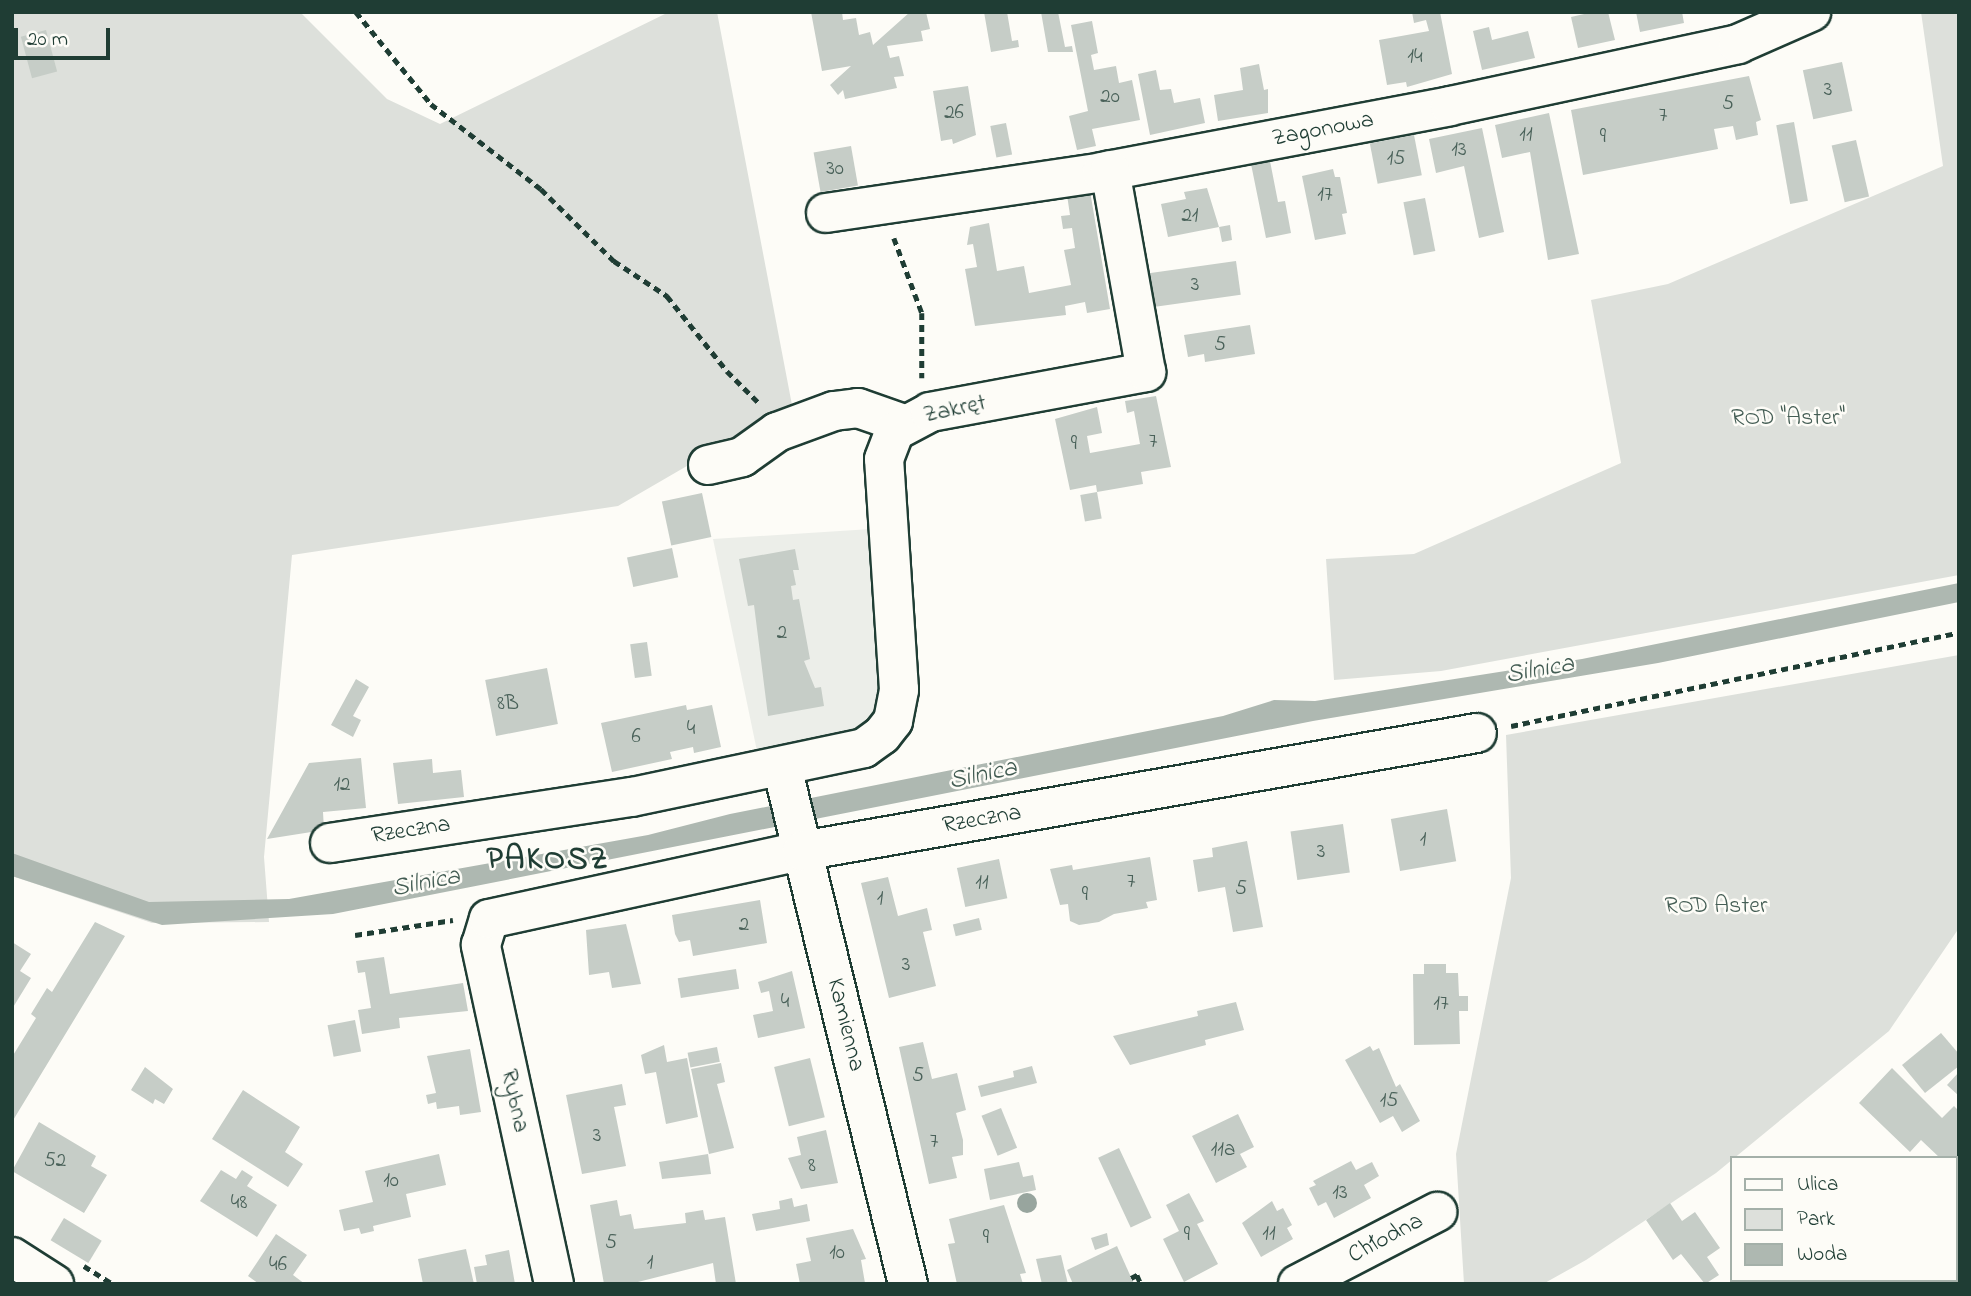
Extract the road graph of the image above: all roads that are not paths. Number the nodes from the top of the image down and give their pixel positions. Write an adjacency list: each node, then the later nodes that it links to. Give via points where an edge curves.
1 (1811, 12): 2 (street, Zagonowa, via 1764,36 1725,47 1450,106)
2 (1110, 170): 3 (street, Zagonowa); 4 (street, Zakręt, via 1146,372)
3 (826, 213)
4 (917, 418): 5 (street, via 858,408 777,432 742,457); 7 (street, Zakręt, via 888,441 884,459 898,706 888,729)
5 (708, 465)
6 (1477, 733): 10 (street, Rzeczna)
7 (864, 748): 8 (street, Rzeczna)
8 (785, 778): 9 (street, Rzeczna); 10 (street, Kamienna)
9 (330, 843)
10 (800, 843): 11 (street, Rzeczna); 16 (street, Kamienna)
11 (489, 919): 15 (street, Rybna, via 481,945)
12 (1437, 1212): 17 (street, Chłodna)
13 (12, 1257): 14 (street)
14 (54, 1284)
15 (554, 1284)
16 (908, 1284)
17 (1298, 1284)

